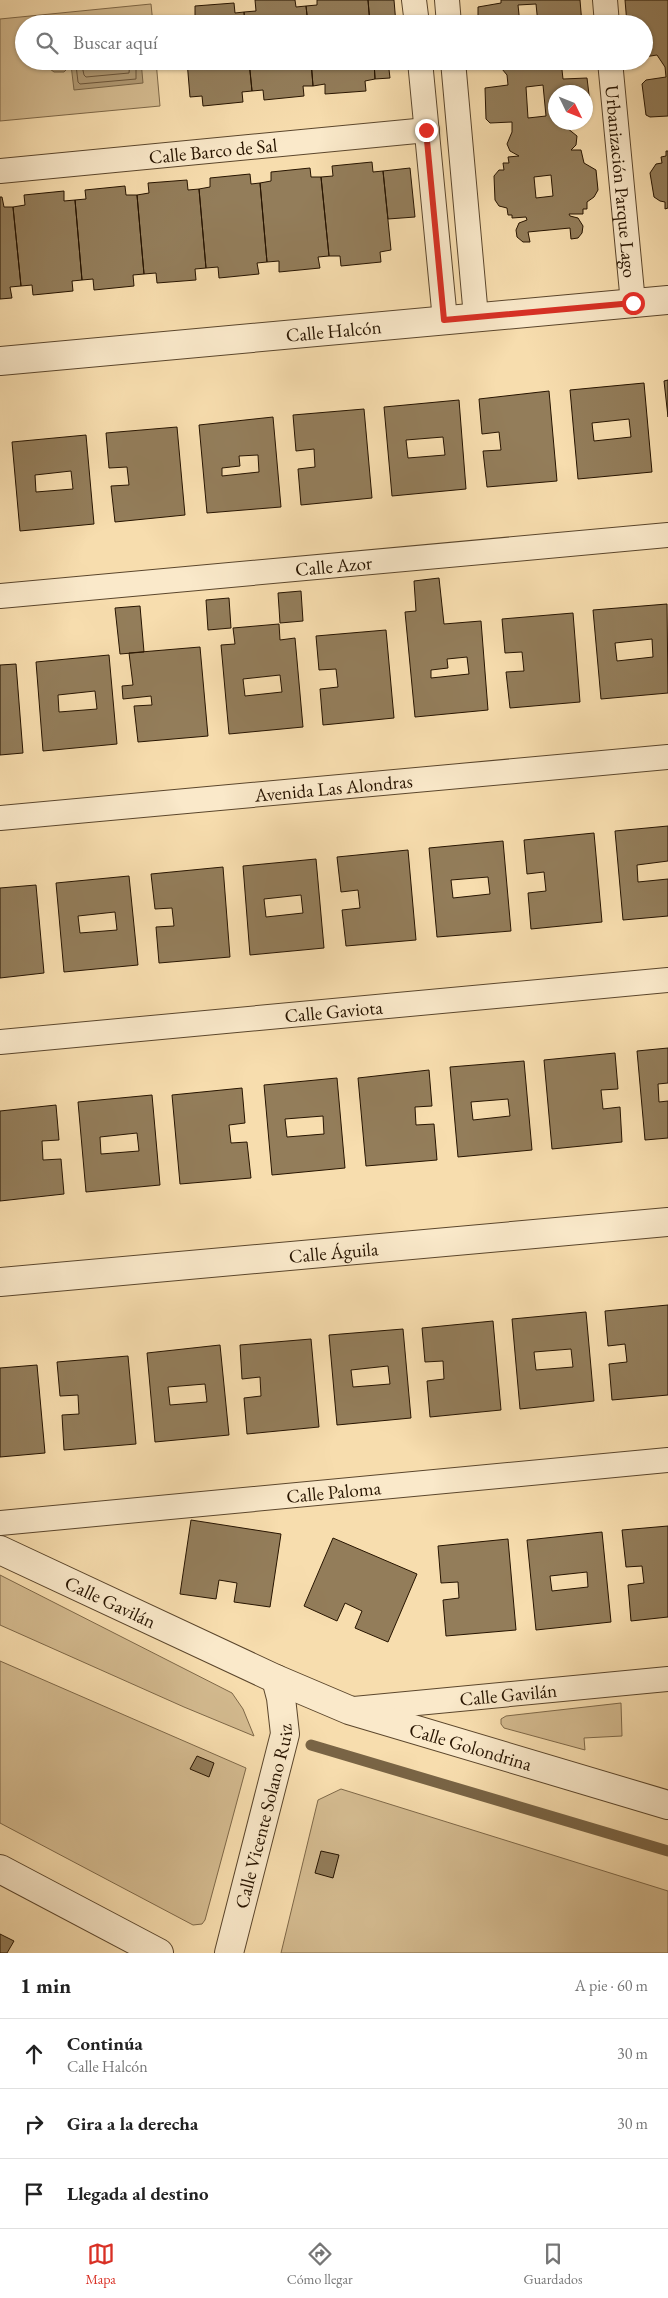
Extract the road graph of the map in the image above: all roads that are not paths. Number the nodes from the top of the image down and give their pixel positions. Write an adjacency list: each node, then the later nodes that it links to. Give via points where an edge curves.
1 (414, 0): 4 (lane)
2 (447, 0): 5 (lane)
3 (605, 0): 6 (lane)
4 (415, 15)
5 (448, 15)
6 (606, 15)
7 (421, 70): 10 (lane)
8 (454, 70): 14 (lane)
9 (611, 70): 13 (lane, Urbanización Parque Lago)
10 (426, 130): 11 (lane, Calle Barco de Sal); 15 (lane)
11 (0, 171)
12 (668, 300): 13 (street, Calle Halcón)
13 (633, 303): 14 (street, Calle Halcón)
14 (476, 318): 15 (street, Calle Halcón)
15 (444, 320): 16 (street, Calle Halcón)
16 (0, 361)
17 (668, 535): 18 (lane, Calle Azor)
18 (0, 596)
19 (668, 757): 20 (lane, Avenida Las Alondras)
20 (0, 818)
21 (668, 980): 22 (lane, Calle Gaviota)
22 (0, 1042)
23 (668, 1222): 24 (street, Calle Águila)
24 (0, 1282)
25 (668, 1460): 26 (lane, Calle Paloma)
26 (0, 1523)
27 (0, 1550): 28 (street, Calle Gavilán)
28 (276, 1679): 30 (street, Calle Golondrina); 34 (street, Calle Vicente Solano Ruiz, via 284,1715 283,1740)
29 (668, 1679): 30 (lane, Calle Gavilán)
30 (349, 1710): 31 (street, Calle Golondrina)
31 (668, 1805)
32 (0, 1869): 33 (street)
33 (159, 1953)
34 (228, 1953)

